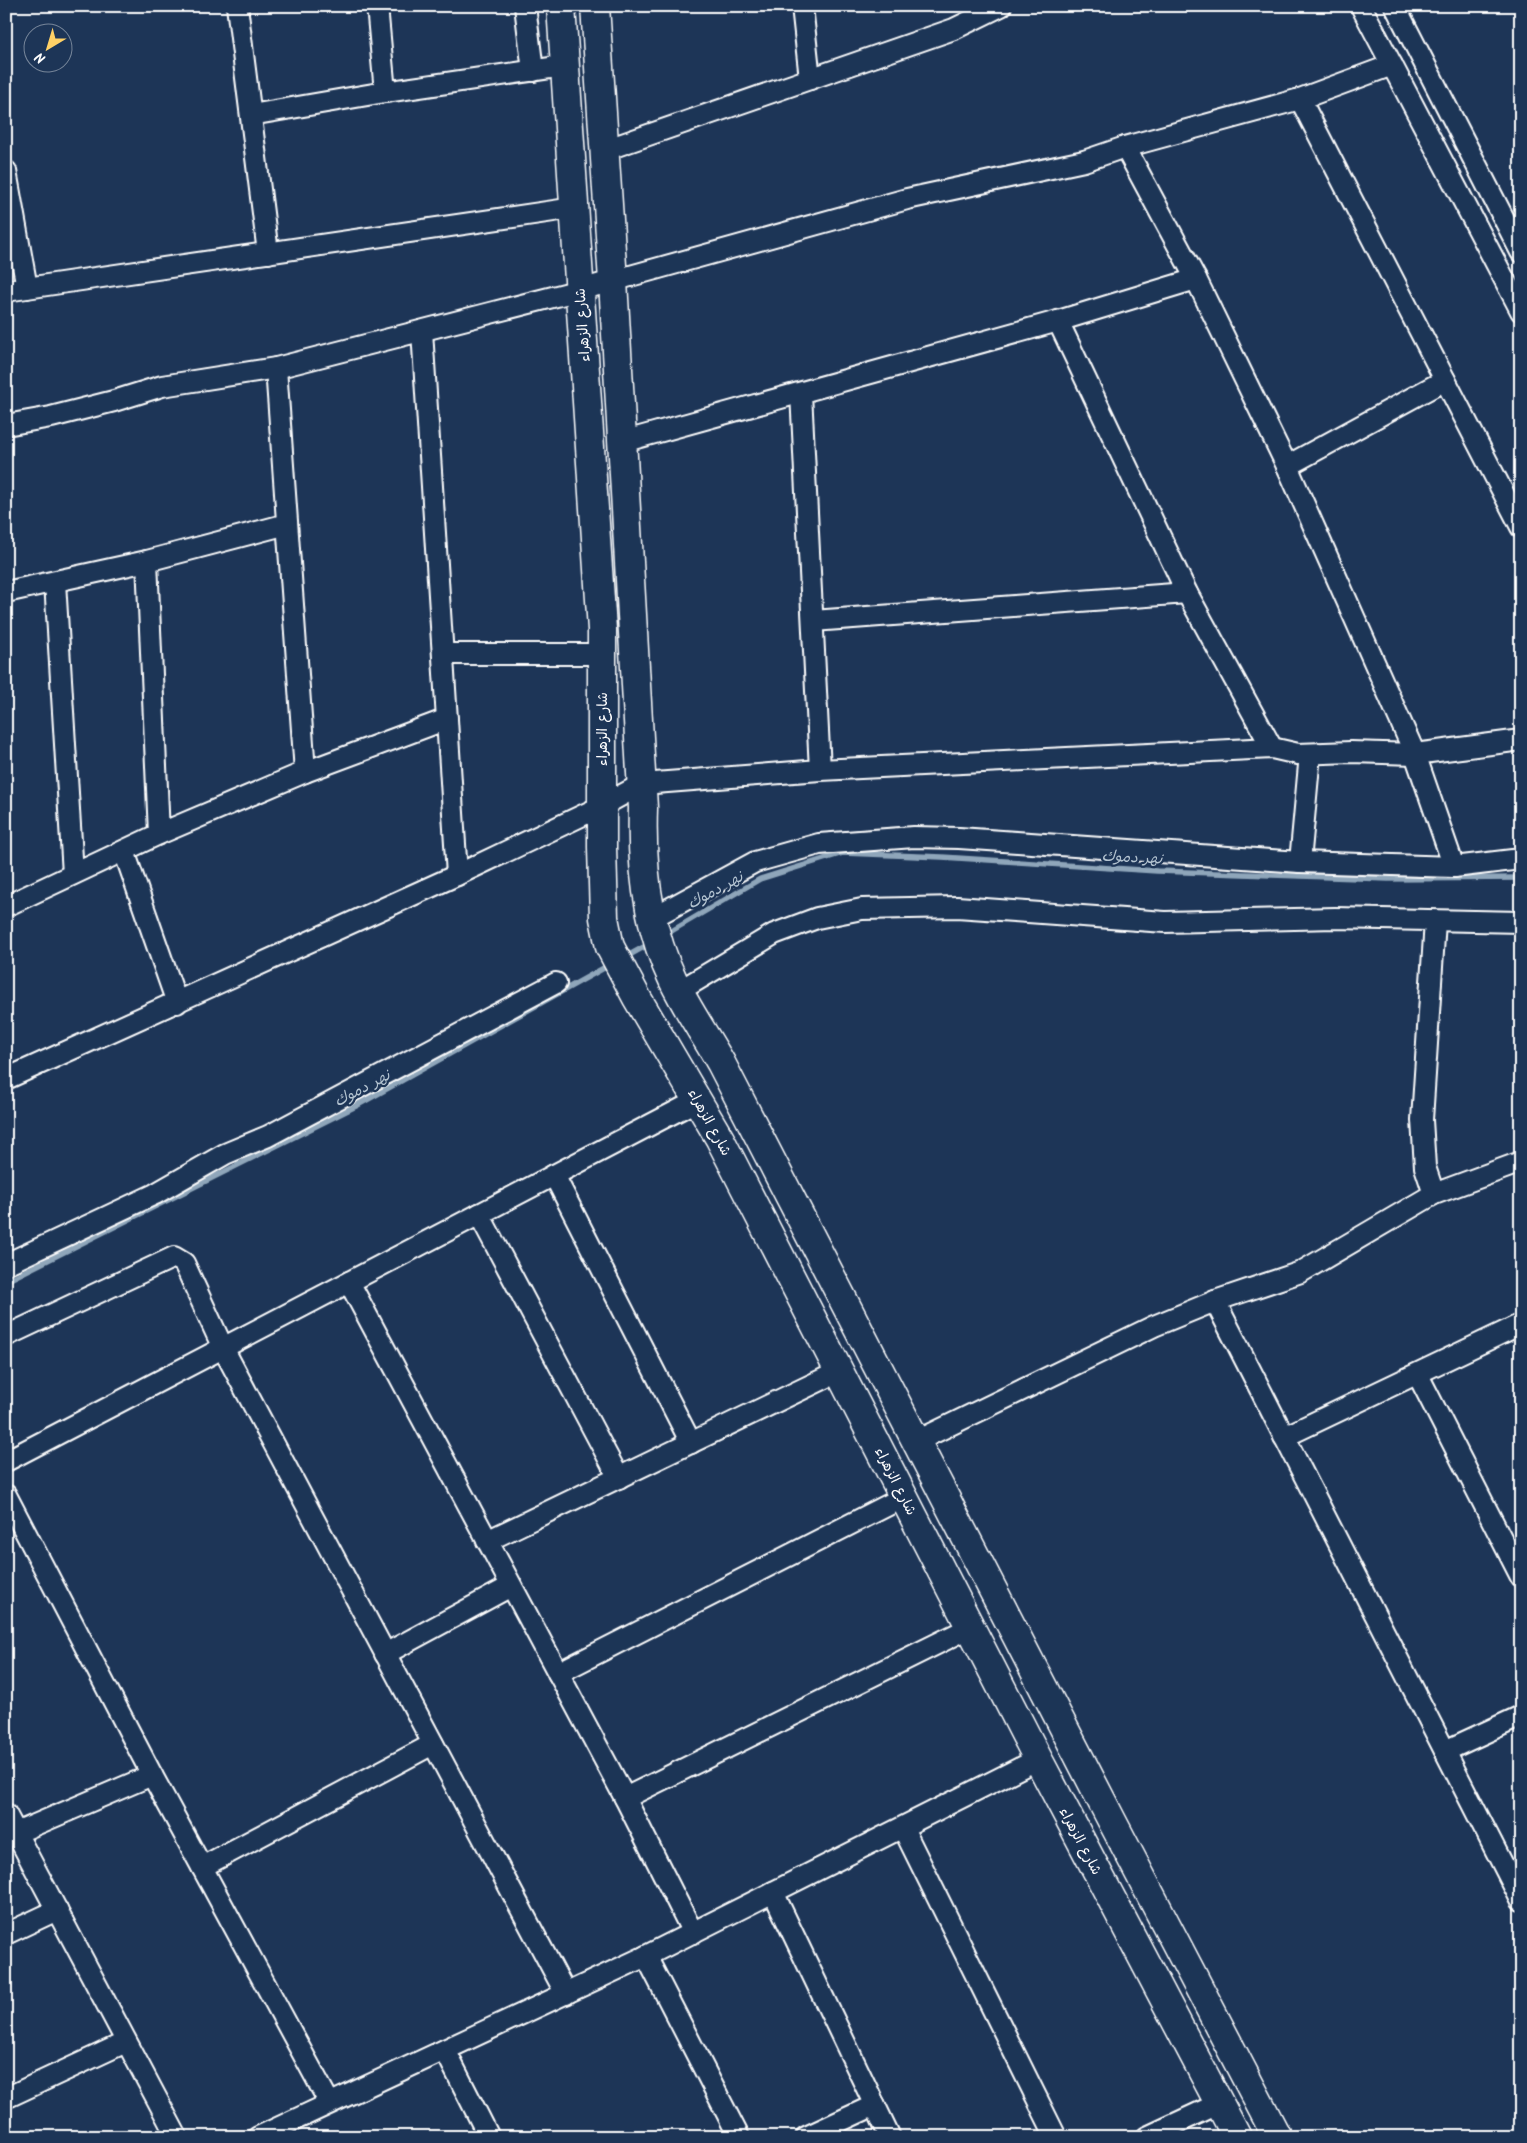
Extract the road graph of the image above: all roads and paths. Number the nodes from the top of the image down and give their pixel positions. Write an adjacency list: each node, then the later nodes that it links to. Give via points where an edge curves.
1 (237, 6): 16 (street)
2 (377, 6): 14 (street)
3 (525, 6): 12 (street)
4 (560, 6): 11 (main road, شارع الزهراء)
5 (595, 6): 18 (main road)
6 (802, 6): 13 (street)
7 (1361, 6): 10 (street)
8 (1395, 6): 21 (street)
9 (993, 8): 13 (street, via 954,29)
10 (1392, 64): 15 (street); 22 (street)
11 (564, 66): 12 (street); 20 (main road, شارع الزهراء)
12 (533, 70): 14 (street)
13 (810, 79): 18 (street)
14 (385, 92): 16 (street)
15 (1300, 99): 17 (street); 34 (street)
16 (251, 115): 24 (street)
17 (1125, 147): 25 (street); 26 (street, via 1084,161 907,199)
18 (605, 150): 26 (main road)
19 (6, 171): 27 (street)
20 (574, 208): 24 (street); 28 (main road, شارع الزهراء)
21 (1515, 227): 22 (street); 23 (street)
22 (1486, 242): 30 (street)
23 (1521, 252)
24 (268, 253): 27 (street)
25 (1196, 279): 31 (street); 38 (street)
26 (613, 281): 28 (street); 37 (main road)
27 (27, 288): 29 (street)
28 (580, 290): 32 (street); 47 (main road, شارع الزهراء)
29 (6, 291)
30 (1521, 311)
31 (1058, 320): 35 (street); 44 (street)
32 (422, 331): 33 (street); 46 (street)
33 (276, 368): 36 (street, via 162,386 51,417); 39 (street)
34 (1446, 380): 38 (street); 40 (street)
35 (801, 393): 37 (street); 45 (street)
36 (6, 425)
37 (622, 442): 55 (main road)
38 (1287, 466): 52 (street)
39 (286, 524): 41 (street); 54 (street)
40 (1521, 527)
41 (147, 561): 42 (street); 57 (street)
42 (55, 582): 43 (street); 62 (street)
43 (6, 592)
44 (1187, 593): 45 (street); 50 (street)
45 (813, 621): 53 (street)
46 (443, 654): 47 (street); 48 (street)
47 (602, 654): 56 (main road, شارع الزهراء)
48 (447, 719): 54 (street); 63 (street)
49 (1521, 740): 52 (street)
50 (1272, 748): 51 (street); 53 (street)
51 (1310, 754): 52 (street); 60 (street)
52 (1415, 754): 61 (street)
53 (820, 770): 55 (street)
54 (305, 772): 57 (street)
55 (642, 784): 56 (street); 67 (main road, via 644,875)
56 (602, 806): 63 (street); 72 (main road, شارع الزهراء, via 604,918 610,947)
57 (159, 834): 58 (street)
58 (124, 851): 62 (street); 70 (street)
59 (1521, 859): 61 (street)
60 (1300, 862): 61 (street); 67 (street, via 959,838 914,837 819,844 755,862)
61 (1454, 867)
62 (73, 874): 64 (street)
63 (457, 875): 70 (street)
64 (6, 906)
65 (1434, 921): 66 (street); 69 (street, via 1335,918 1166,922 957,907 862,909 817,918 774,934); 75 (street, via 1422,1120 1424,1167)
66 (1521, 922)
67 (653, 924): 69 (main road)
68 (556, 983): 77 (street, via 268,1136 225,1154 154,1194)
69 (676, 985): 86 (main road, via 721,1063)
70 (177, 1002): 71 (street)
71 (6, 1079)
72 (698, 1100): 74 (street); 83 (main road, شارع الزهراء)
73 (1521, 1162): 75 (street)
74 (554, 1175): 76 (street); 87 (street)
75 (1434, 1194): 79 (street, via 1301,1272)
76 (479, 1214): 78 (street); 89 (street)
77 (6, 1264)
78 (350, 1282): 82 (street); 92 (street)
79 (1215, 1301): 85 (street); 86 (street, via 1154,1326)
80 (1521, 1324): 84 (street)
81 (6, 1336): 82 (street, via 174,1256 184,1263)
82 (223, 1348): 88 (street); 97 (street)
83 (840, 1371): 87 (street); 91 (main road, شارع الزهراء)
84 (1418, 1375): 85 (street); 93 (street)
85 (1284, 1436): 104 (street)
86 (917, 1441): 96 (main road)
87 (691, 1443): 89 (street)
88 (6, 1461)
89 (619, 1478): 92 (street)
90 (6, 1495): 106 (street)
91 (904, 1497): 95 (main road, شارع الزهراء); 99 (street)
92 (487, 1542): 94 (street)
93 (1521, 1577)
94 (511, 1586): 97 (street); 99 (street)
95 (971, 1628): 98 (main road, شارع الزهراء); 107 (street)
96 (1025, 1652): 98 (main road, via 1011,1665); 100 (main road)
97 (385, 1654): 103 (street)
98 (993, 1671): 101 (main road, شارع الزهراء)
99 (558, 1673): 107 (street)
100 (1044, 1687): 101 (main road, via 1020,1691); 134 (main road)
101 (1008, 1702): 105 (main road, شارع الزهراء)
102 (1521, 1716): 104 (street)
103 (433, 1744): 111 (street); 118 (street)
104 (1445, 1751): 113 (street)
105 (1038, 1759): 109 (street); 123 (main road, شارع الزهراء)
106 (152, 1776): 110 (street); 111 (street)
107 (625, 1798): 115 (street)
108 (6, 1814): 110 (street)
109 (903, 1828): 112 (street); 131 (street)
110 (16, 1833): 114 (street)
111 (202, 1867): 122 (street)
112 (773, 1892): 115 (street); 124 (street)
113 (1521, 1900)
114 (57, 1910): 116 (street); 119 (street)
115 (693, 1932): 117 (street)
116 (6, 1934)
117 (646, 1956): 118 (street); 128 (street)
118 (566, 1994): 120 (street)
119 (126, 2042): 121 (street); 125 (street)
120 (445, 2050): 122 (street); 127 (street)
121 (6, 2098)
122 (329, 2102): 126 (street)
123 (1220, 2103): 132 (street); 133 (main road, شارع الزهراء)
124 (875, 2106): 129 (street); 130 (street)
125 (176, 2137)
126 (258, 2137)
127 (488, 2137)
128 (739, 2137)
129 (806, 2137)
130 (890, 2137)
131 (1056, 2137)
132 (1147, 2137)
133 (1237, 2137)
134 (1277, 2137)

